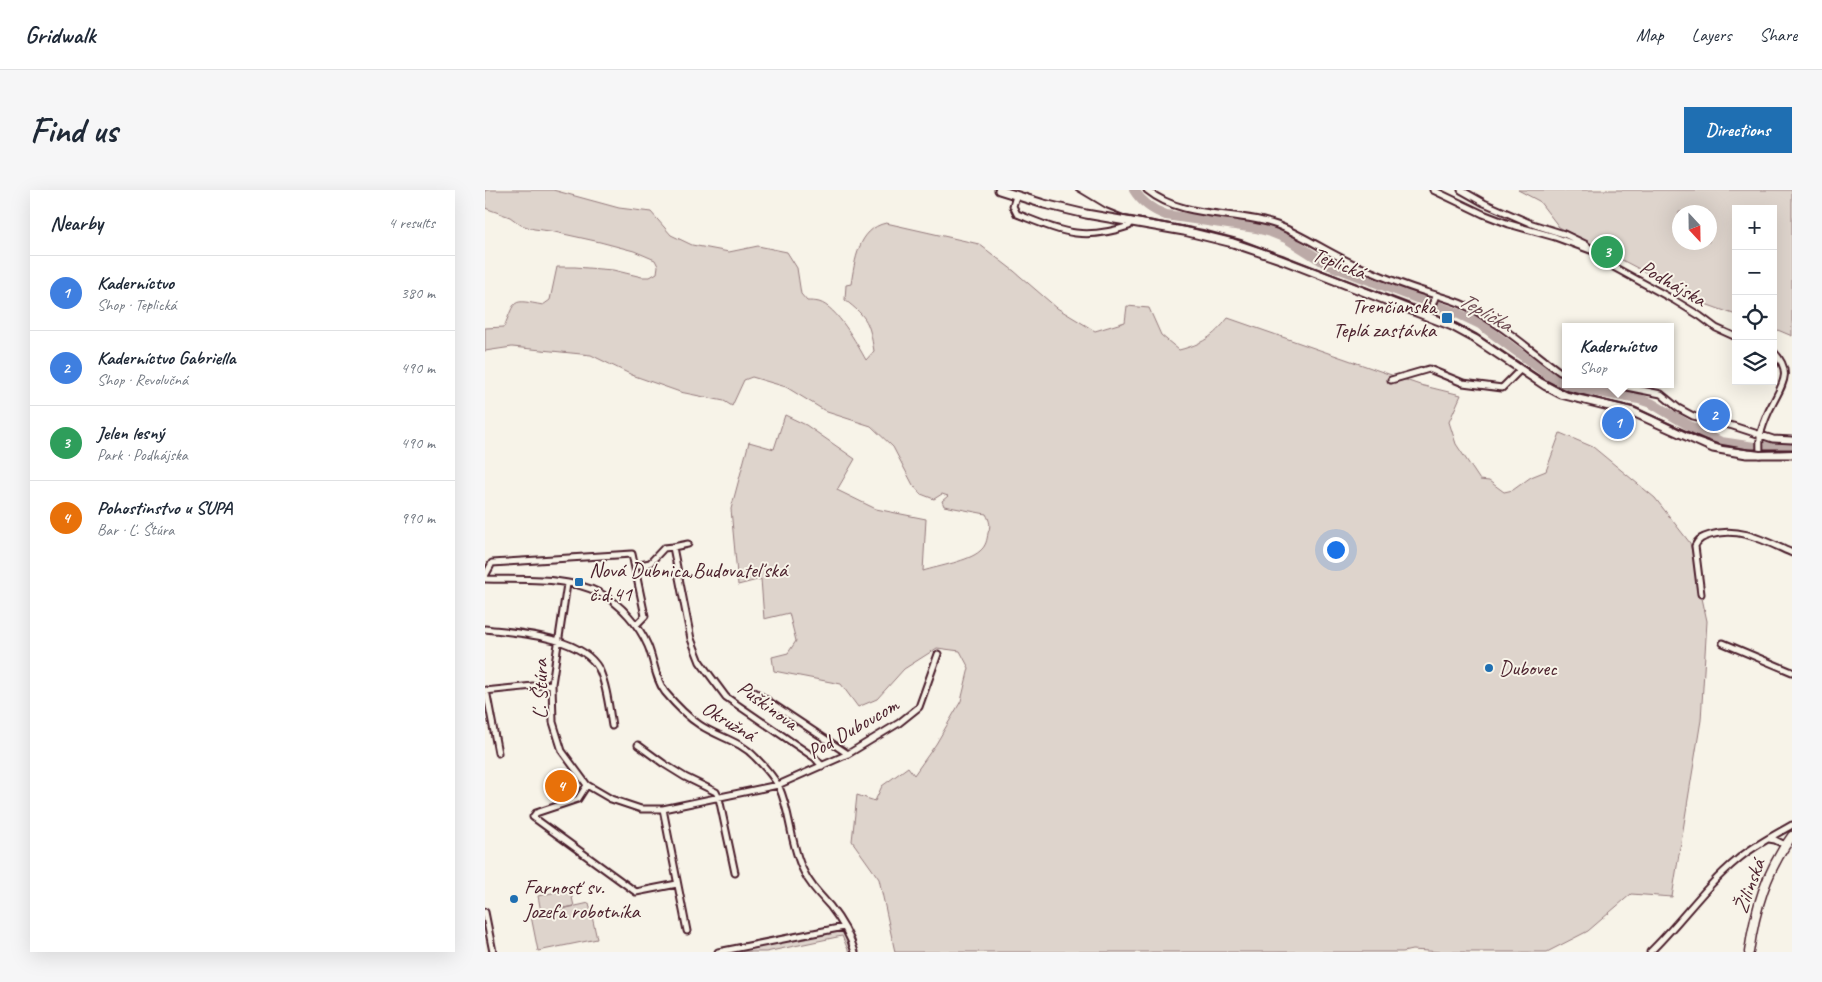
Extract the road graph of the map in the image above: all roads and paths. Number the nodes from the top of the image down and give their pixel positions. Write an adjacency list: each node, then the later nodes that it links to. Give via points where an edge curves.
1 (999, 190): 5 (main road, Teplická)
2 (1147, 190): 8 (street, via 1191,210 1275,225 1359,266)
3 (1433, 190): 7 (street, via 1509,224)
4 (1461, 190): 7 (street, Podhájska, via 1532,224 1564,234)
5 (1016, 196): 6 (main road, Teplická); 6 (street, via 1013,206 1017,214 1063,232 1097,235 1129,226)
6 (1131, 222): 9 (main road, Teplická, via 1233,243)
7 (1595, 252): 10 (street, Podhájska, via 1610,265)
8 (1435, 297): 9 (street); 13 (street, via 1454,301 1489,319)
9 (1429, 313): 12 (main road, Teplická)
10 (1732, 335)
11 (1777, 355): 16 (street, via 1786,376)
12 (1521, 369): 14 (street, via 1502,388 1463,383 1429,369); 18 (main road, Teplická, via 1566,396 1633,412 1713,448 1735,453)
13 (1562, 373)
14 (1391, 380)
15 (1632, 388): 16 (street, via 1661,394 1686,413)
16 (1760, 435): 17 (street); 18 (street)
17 (1792, 440)
18 (1760, 452): 19 (main road, Teplická)
19 (1792, 454)
20 (688, 544): 21 (street)
21 (673, 547): 23 (street, via 664,548 651,563); 40 (street, Puškinova, via 691,639 700,662 726,697)
22 (1792, 553): 26 (street, via 1750,535 1732,532 1704,537 1695,546)
23 (635, 566): 24 (street, Okružná, via 632,554 519,561 492,563); 27 (street, via 645,616)
24 (485, 577): 25 (street, Okružná)
25 (567, 584): 27 (street, Okružná, via 600,593); 29 (street, Ľ. Štúra)
26 (1701, 594)
27 (637, 625): 42 (street, Okružná, via 648,645 663,690 682,712 755,756)
28 (485, 629): 29 (street)
29 (557, 641): 33 (street, Ľ. Štúra); 36 (street, via 576,648 593,661 603,680)
30 (1723, 643): 32 (street)
31 (938, 654): 39 (street, Pod Dubovcom, via 919,707)
32 (1792, 672)
33 (552, 684): 34 (street); 41 (street, Ľ. Štúra, via 553,722 562,751)
34 (485, 690): 38 (street)
35 (753, 691): 39 (street)
36 (612, 726)
37 (638, 745): 43 (street, via 678,773 716,792)
38 (498, 753)
39 (848, 754): 40 (street, Pod Dubovcom)
40 (822, 766): 42 (street, Pod Dubovcom)
41 (587, 785): 44 (street, Ľ. Štúra, via 626,805); 50 (street, via 578,799 533,817 636,892)
42 (778, 785): 43 (street, Ľ. Štúra); 52 (street, Okružná, via 803,871)
43 (719, 798): 44 (street, Ľ. Štúra); 49 (street)
44 (663, 809): 50 (street)
45 (1792, 825): 47 (street)
46 (1792, 836): 48 (main road, Žilinská)
47 (1769, 839): 48 (street); 57 (street, via 1749,850 1723,872)
48 (1785, 845): 58 (main road, Žilinská, via 1764,886)
49 (735, 873)
50 (677, 884): 53 (street)
51 (485, 912): 54 (street)
52 (844, 927): 55 (street); 56 (street, Okružná)
53 (687, 931)
54 (493, 952)
55 (718, 952)
56 (855, 952)
57 (1650, 952)
58 (1749, 952)

